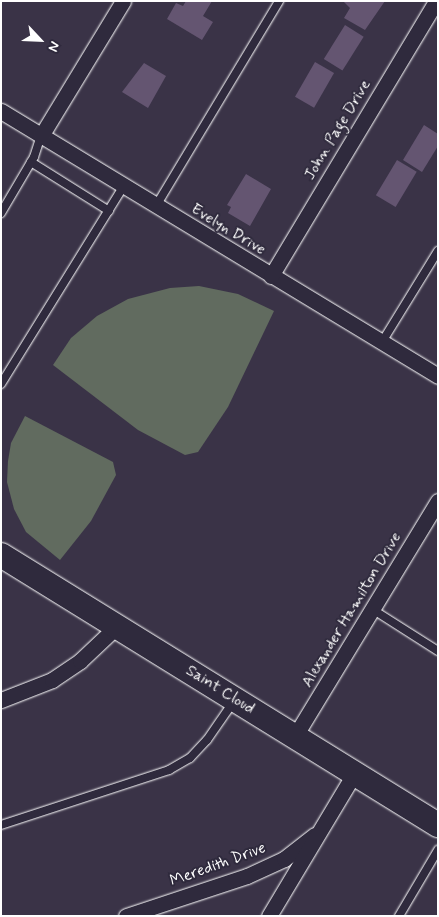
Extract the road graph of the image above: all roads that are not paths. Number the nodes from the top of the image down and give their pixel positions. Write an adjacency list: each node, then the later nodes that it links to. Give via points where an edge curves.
1 (123, 1): 5 (street)
2 (279, 1): 8 (lane)
3 (436, 1): 12 (street, John Page Drive)
4 (1, 111): 5 (street, Evelyn Drive)
5 (42, 136): 6 (lane); 7 (street, Evelyn Drive)
6 (31, 162): 9 (lane); 10 (lane)
7 (124, 186): 8 (street, Evelyn Drive); 9 (lane)
8 (156, 206): 12 (street, Evelyn Drive)
9 (108, 211): 15 (lane)
10 (1, 213)
11 (438, 251): 13 (lane)
12 (271, 276): 13 (street, Evelyn Drive)
13 (382, 342): 14 (street, Evelyn Drive)
14 (438, 376)
15 (1, 384)
16 (438, 501): 18 (street, Alexander Hamilton Drive)
17 (10, 563): 19 (main road, Saint Cloud)
18 (372, 609): 20 (lane); 23 (street, Alexander Hamilton Drive)
19 (117, 626): 21 (main road, Saint Cloud); 22 (street, via 86,656 52,680)
20 (438, 651)
21 (235, 699): 23 (main road, Saint Cloud); 26 (lane, via 207,740 190,758 169,770)
22 (1, 700)
23 (295, 736): 24 (main road, Saint Cloud)
24 (354, 774): 25 (main road, Saint Cloud); 27 (street)
25 (438, 824)
26 (1, 825)
27 (315, 835): 29 (street, Meredith Drive, via 284,859 247,876); 30 (street)
28 (438, 850): 31 (lane)
29 (126, 916)
30 (269, 916)
31 (399, 916)

